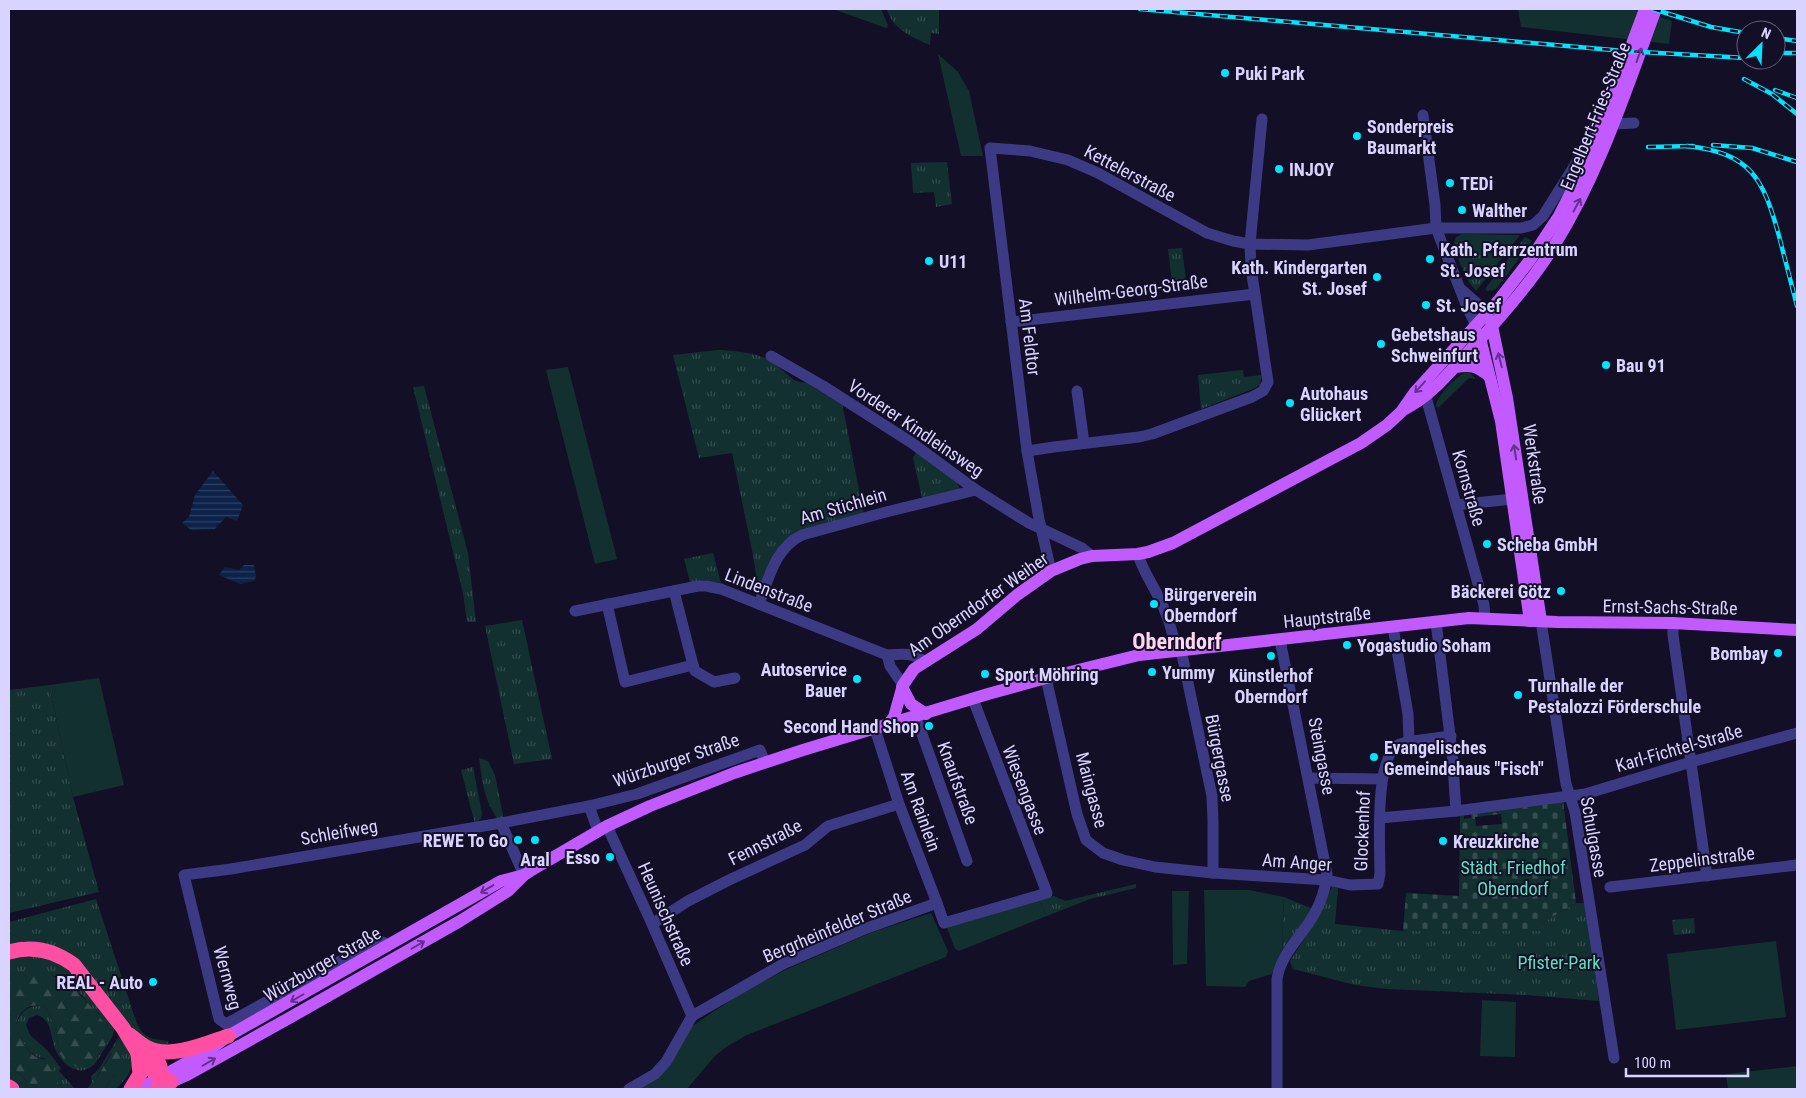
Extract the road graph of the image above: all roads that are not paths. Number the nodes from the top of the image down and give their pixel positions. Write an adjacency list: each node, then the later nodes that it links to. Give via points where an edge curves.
1 (1645, 9): 9 (main road, Engelbert-Fries-Straße, via 1591,153)
2 (1656, 9): 9 (main road, Engelbert-Fries-Straße, one-way to 2, via 1579,202 1600,158)
3 (1423, 115): 7 (street, via 1436,205)
4 (1262, 119): 8 (street)
5 (1634, 123): 7 (street, Kettelerstraße, via 1597,121 1557,197 1533,225 1522,228)
6 (990, 148): 8 (street, Kettelerstraße, via 1048,154 1074,162 1207,233); 13 (street, Am Feldtor)
7 (1436, 228): 8 (street, Kettelerstraße, via 1308,245); 10 (street)
8 (1250, 244): 11 (street)
9 (1548, 245): 12 (main road, Engelbert-Fries-Straße); 15 (main road, Engelbert-Fries-Straße, via 1524,289)
10 (1462, 290): 12 (street); 14 (street)
11 (1255, 294): 13 (street, Wilhelm-Georg-Straße); 23 (street, via 1268,382 1263,391 1139,438)
12 (1488, 313): 14 (main road, Engelbert-Fries-Straße); 15 (main road, Werkstraße)
13 (1011, 322): 24 (street, Am Feldtor)
14 (1476, 325): 16 (main road, Werkstraße); 22 (main road, Engelbert-Fries-Straße, one-way to 22)
15 (1494, 326): 16 (main road, Engelbert-Fries-Straße); 37 (main road, Werkstraße, one-way to 15, via 1510,413)
16 (1480, 340): 18 (main road, Engelbert-Fries-Straße); 19 (main road, Werkstraße)
17 (771, 356): 25 (street, Vorderer Kindleinsweg, via 912,443)
18 (1454, 367): 19 (main road, via 1474,366); 21 (main road, Engelbert-Fries-Straße)
19 (1489, 376): 26 (main road, Werkstraße, via 1501,421)
20 (1077, 392): 23 (street)
21 (1426, 397): 22 (main road, Engelbert-Fries-Straße); 27 (street, Kornstraße)
22 (1401, 412): 29 (main road, Engelbert-Fries-Straße, via 1360,443 1173,543)
23 (1084, 444): 24 (street)
24 (1027, 452): 28 (street, Am Feldtor)
25 (976, 490): 28 (street, Vorderer Kindleinsweg); 34 (street, Am Stichlein, via 877,514 792,540 781,552)
26 (1513, 499): 27 (street); 37 (main road, Werkstraße)
27 (1456, 505): 36 (street, Kornstraße)
28 (1041, 529): 30 (street); 31 (street, Am Feldtor)
29 (1138, 554): 30 (main road); 43 (street, via 1167,617)
30 (1092, 556): 31 (main road, Am Oberndorfer Weiher)
31 (1051, 572): 45 (main road, Am Oberndorfer Weiher, via 1017,595 977,629)
32 (674, 591): 33 (street, Lindenstraße); 34 (street, Lindenstraße, via 706,586); 46 (street)
33 (608, 604): 35 (street, Lindenstraße); 46 (street, via 625,682)
34 (759, 604): 44 (street, Lindenstraße)
35 (575, 611)
36 (1485, 618): 37 (main road, Hauptstraße); 38 (main road, Hauptstraße)
37 (1535, 621): 39 (main road, Ernst-Sachs-Straße); 60 (street, Schulgasse)
38 (1436, 622): 40 (main road, Hauptstraße); 55 (street)
39 (1673, 623): 41 (main road, Ernst-Sachs-Straße); 57 (street)
40 (1393, 627): 42 (main road, Hauptstraße); 54 (street, via 1408,714)
41 (1797, 630)
42 (1280, 640): 43 (main road, Hauptstraße); 58 (street, Steingasse)
43 (1178, 650): 48 (main road, Hauptstraße, via 1120,659); 69 (street, Bürgergasse, via 1212,796)
44 (887, 654): 45 (street, Lindenstraße, via 904,653); 49 (street, via 890,666)
45 (924, 662): 49 (main road, Am Oberndorfer Weiher, via 910,674)
46 (693, 665): 47 (street, via 695,671 714,682)
47 (735, 678)
48 (1046, 678): 50 (main road, Hauptstraße); 69 (street, Maingasse, via 1077,814 1086,840 1103,853 1123,860)
49 (903, 686): 51 (main road, via 911,704); 52 (main road, Am Oberndorfer Weiher, via 894,717)
50 (973, 699): 51 (main road, Hauptstraße); 76 (street, Wiesengasse)
51 (921, 715): 52 (main road, Hauptstraße); 67 (street, Knaufstraße)
52 (881, 727): 56 (main road, Würzburger Straße); 61 (street, Am Rainlein)
53 (1797, 733): 57 (street, Karl-Fichtel-Straße)
54 (1409, 742): 55 (street); 59 (street, Glockenhof, via 1398,744 1392,751)
55 (1452, 743): 63 (street)
56 (766, 762): 62 (street, Würzburger Straße, via 760,750 637,794); 66 (main road, Würzburger Straße, via 697,787)
57 (1691, 762): 60 (street, Karl-Fichtel-Straße); 72 (street)
58 (1309, 778): 59 (street, Glockenhof); 73 (street, Steingasse)
59 (1382, 779): 64 (street, Glockenhof)
60 (1570, 797): 63 (street, Karl-Fichtel-Straße); 85 (street, Schulgasse)
61 (899, 804): 77 (street, Am Rainlein); 78 (street, Fennstraße, via 828,826 804,845 688,901)
62 (589, 806): 65 (street, Schleifweg); 66 (street)
63 (1456, 811): 64 (street, Karl-Fichtel-Straße)
64 (1380, 818): 74 (street, Glockenhof)
65 (501, 823): 70 (street, Schleifweg); 71 (street)
66 (603, 829): 71 (main road, Würzburger Straße); 78 (street, Heunischstraße)
67 (967, 861)
68 (1797, 865): 72 (street, Zeppelinstraße)
69 (1213, 874): 73 (street, Am Anger)
70 (184, 875): 79 (street, Wernweg, via 219,1019 226,1024 373,942 383,942)
71 (524, 875): 79 (main road, Würzburger Straße, one-way to 79, via 501,881); 81 (main road, Würzburger Straße, one-way to 71, via 508,891)
72 (1706, 876): 75 (street, Zeppelinstraße)
73 (1327, 880): 74 (street, Am Anger, via 1350,885); 90 (street, via 1318,909 1279,968)
74 (1378, 884)
75 (1610, 888)
76 (1047, 893): 77 (street, Bergrheinfelder Straße, via 944,924)
77 (936, 903): 82 (street, Bergrheinfelder Straße, via 783,964)
78 (652, 924): 82 (street, Heunischstraße)
79 (387, 947): 81 (main road); 83 (main road, Würzburger Straße, one-way to 83)
80 (9, 952): 84 (highway, via 42,950 65,958 83,974)
81 (394, 959): 86 (main road, Würzburger Straße, one-way to 81, via 246,1042)
82 (692, 1016): 89 (street, via 666,1062 655,1074)
83 (228, 1036): 84 (highway, via 176,1051); 86 (main road, Würzburger Straße)
84 (142, 1051): 86 (highway, via 160,1063); 87 (highway, via 140,1074)
85 (1614, 1058)
86 (161, 1084): 88 (main road, Würzburger Straße)
87 (131, 1089)
88 (139, 1089)
89 (629, 1089)
90 (1277, 1089)

